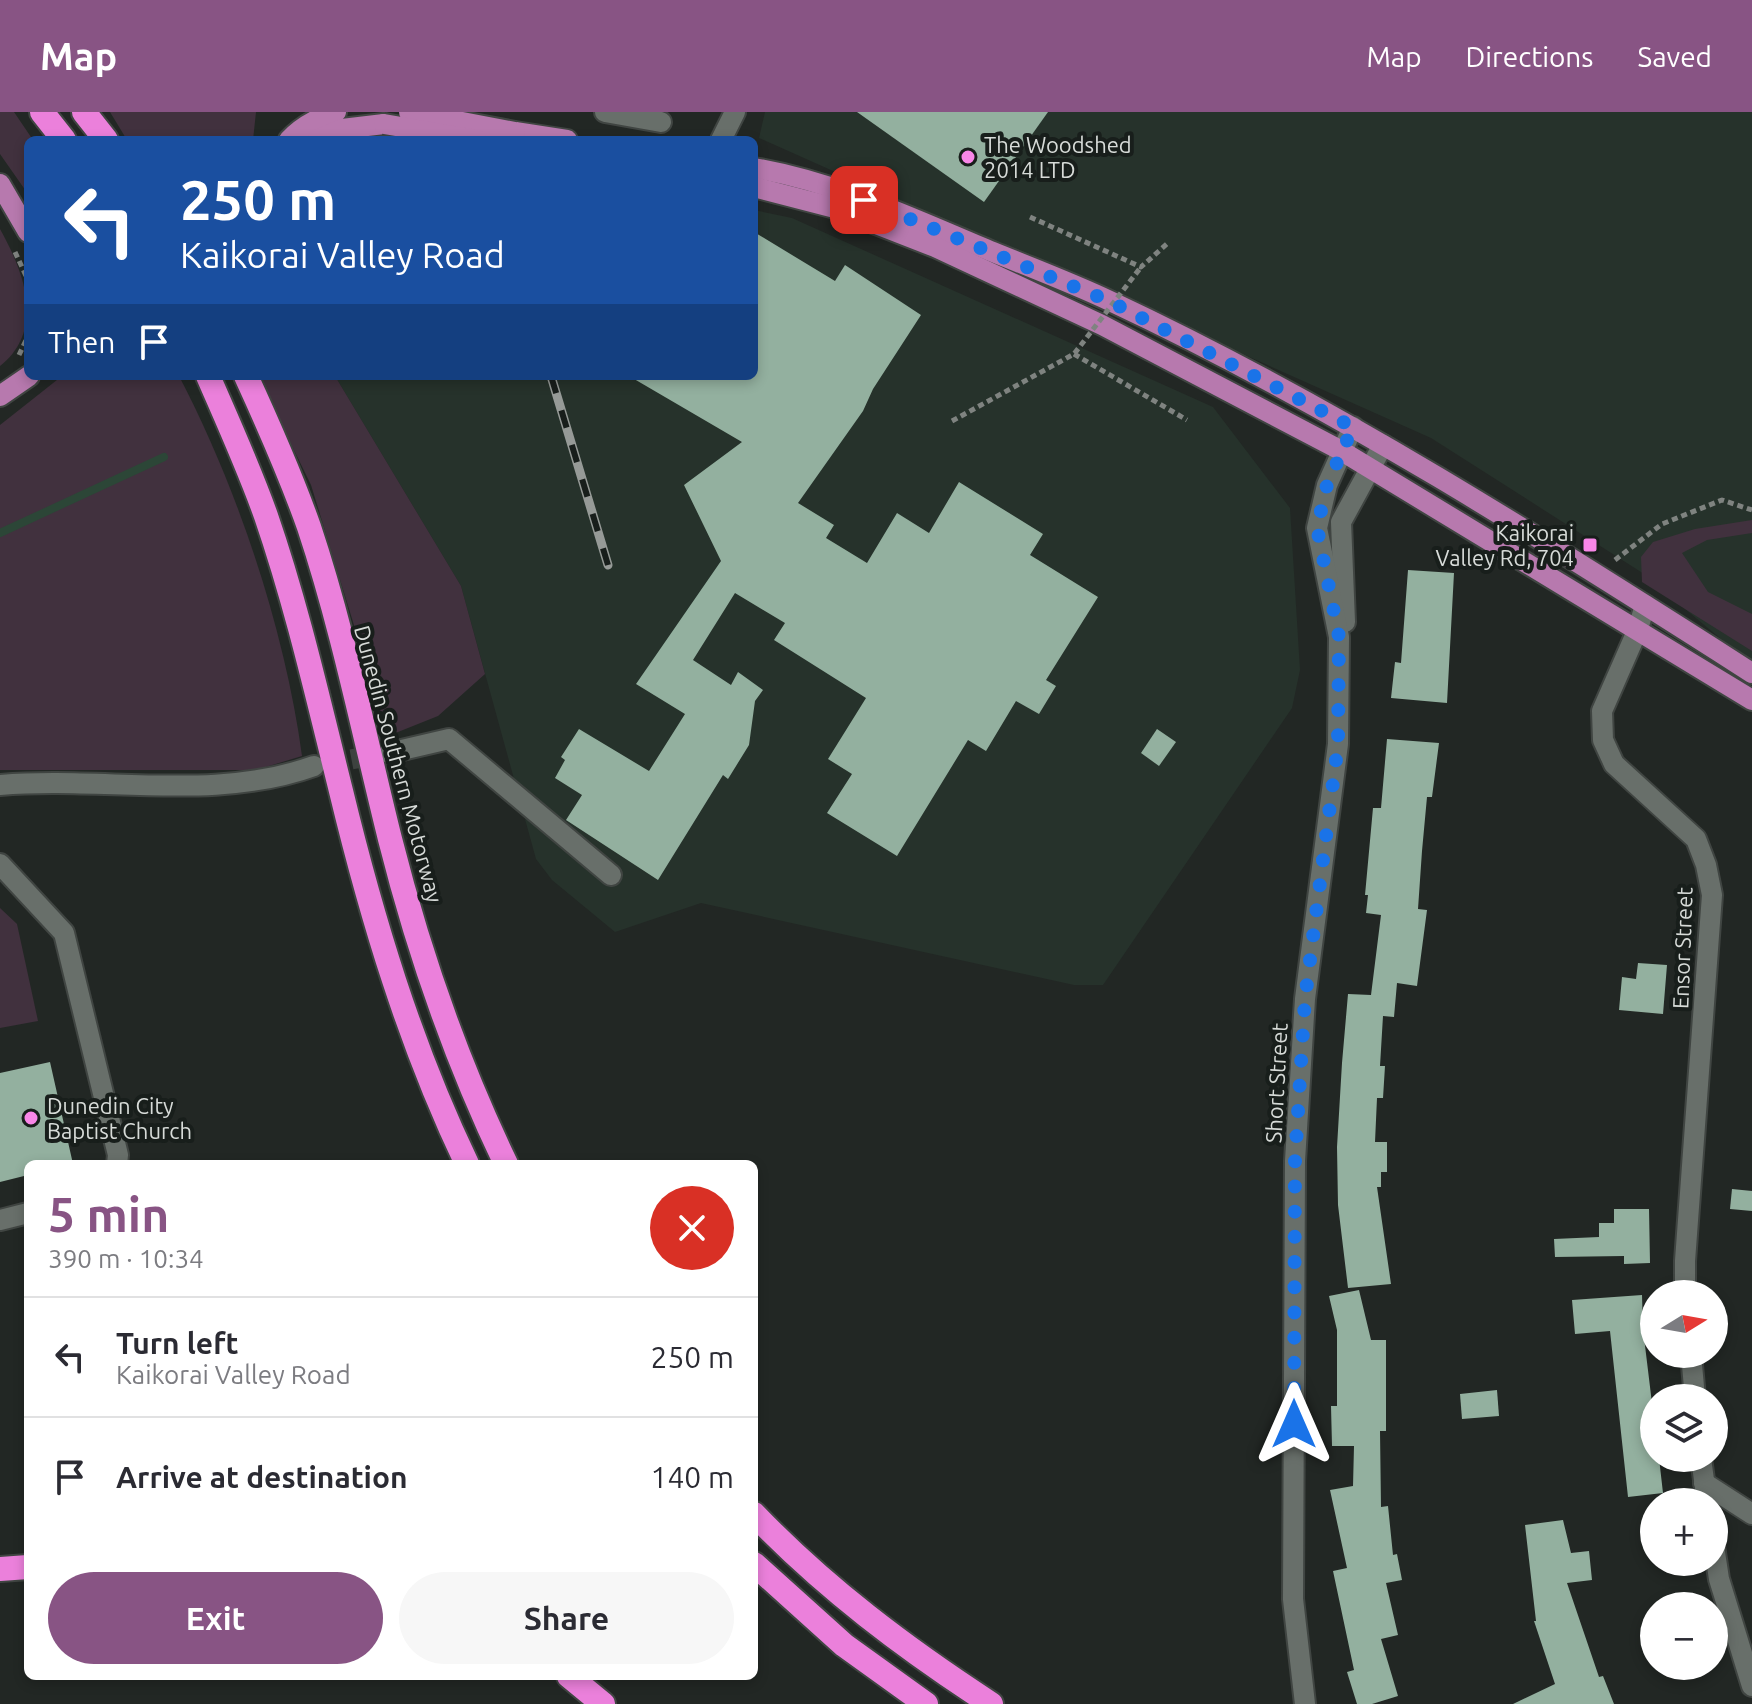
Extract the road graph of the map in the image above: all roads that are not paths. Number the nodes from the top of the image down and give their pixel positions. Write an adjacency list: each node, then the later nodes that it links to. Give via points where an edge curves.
1 (42, 112): 9 (highway)
2 (84, 112): 10 (highway)
3 (336, 112): 8 (main road)
4 (409, 112): 12 (main road, bridge)
5 (605, 112): 7 (street)
6 (735, 112): 13 (street)
7 (662, 125)
8 (301, 132): 11 (main road, bridge, via 384,124)
9 (61, 136)
10 (103, 136)
11 (454, 136)
12 (541, 136)
13 (723, 136)
14 (758, 169): 22 (main road, via 789,174 889,209 1109,301)
15 (0, 184): 17 (main road)
16 (758, 188): 24 (main road, via 835,208 935,247 1102,325)
17 (24, 225)
18 (24, 379): 21 (main road)
19 (210, 380): 37 (highway, via 285,577 396,992)
20 (248, 380): 38 (highway, Dunedin Southern Motorway, via 309,528 428,970)
21 (0, 396)
22 (1353, 427): 23 (main road); 24 (street, Short Street)
23 (1383, 445): 25 (street); 26 (main road)
24 (1340, 450): 25 (main road); 28 (street, Short Street, via 1317,528)
25 (1370, 468): 27 (main road); 28 (street, via 1341,522 1347,618)
26 (1645, 605): 27 (street, Ensor Street); 29 (main road)
27 (1638, 629): 30 (main road); 41 (street, Ensor Street, via 1602,711 1603,740 1614,764 1696,839 1712,895)
28 (1339, 637): 54 (street, Short Street, via 1338,744 1305,999 1295,1161 1293,1599)
29 (1752, 673)
30 (1752, 700)
31 (389, 753): 35 (street, via 449,739)
32 (314, 766): 33 (street, via 264,780 188,785)
33 (0, 785)
34 (0, 864): 36 (street, via 64,933)
35 (611, 875)
36 (117, 1160)
37 (465, 1160)
38 (504, 1160)
39 (24, 1214): 40 (street)
40 (0, 1220)
41 (1685, 1280)
42 (1728, 1503): 43 (street)
43 (1752, 1514)
44 (758, 1518): 53 (highway, via 849,1604)
45 (24, 1567): 47 (highway)
46 (758, 1568): 52 (highway, via 844,1645)
47 (0, 1569)
48 (1719, 1576): 50 (street)
49 (574, 1680): 51 (highway)
50 (1752, 1686)
51 (603, 1704)
52 (926, 1704)
53 (991, 1704)
54 (1305, 1704)

